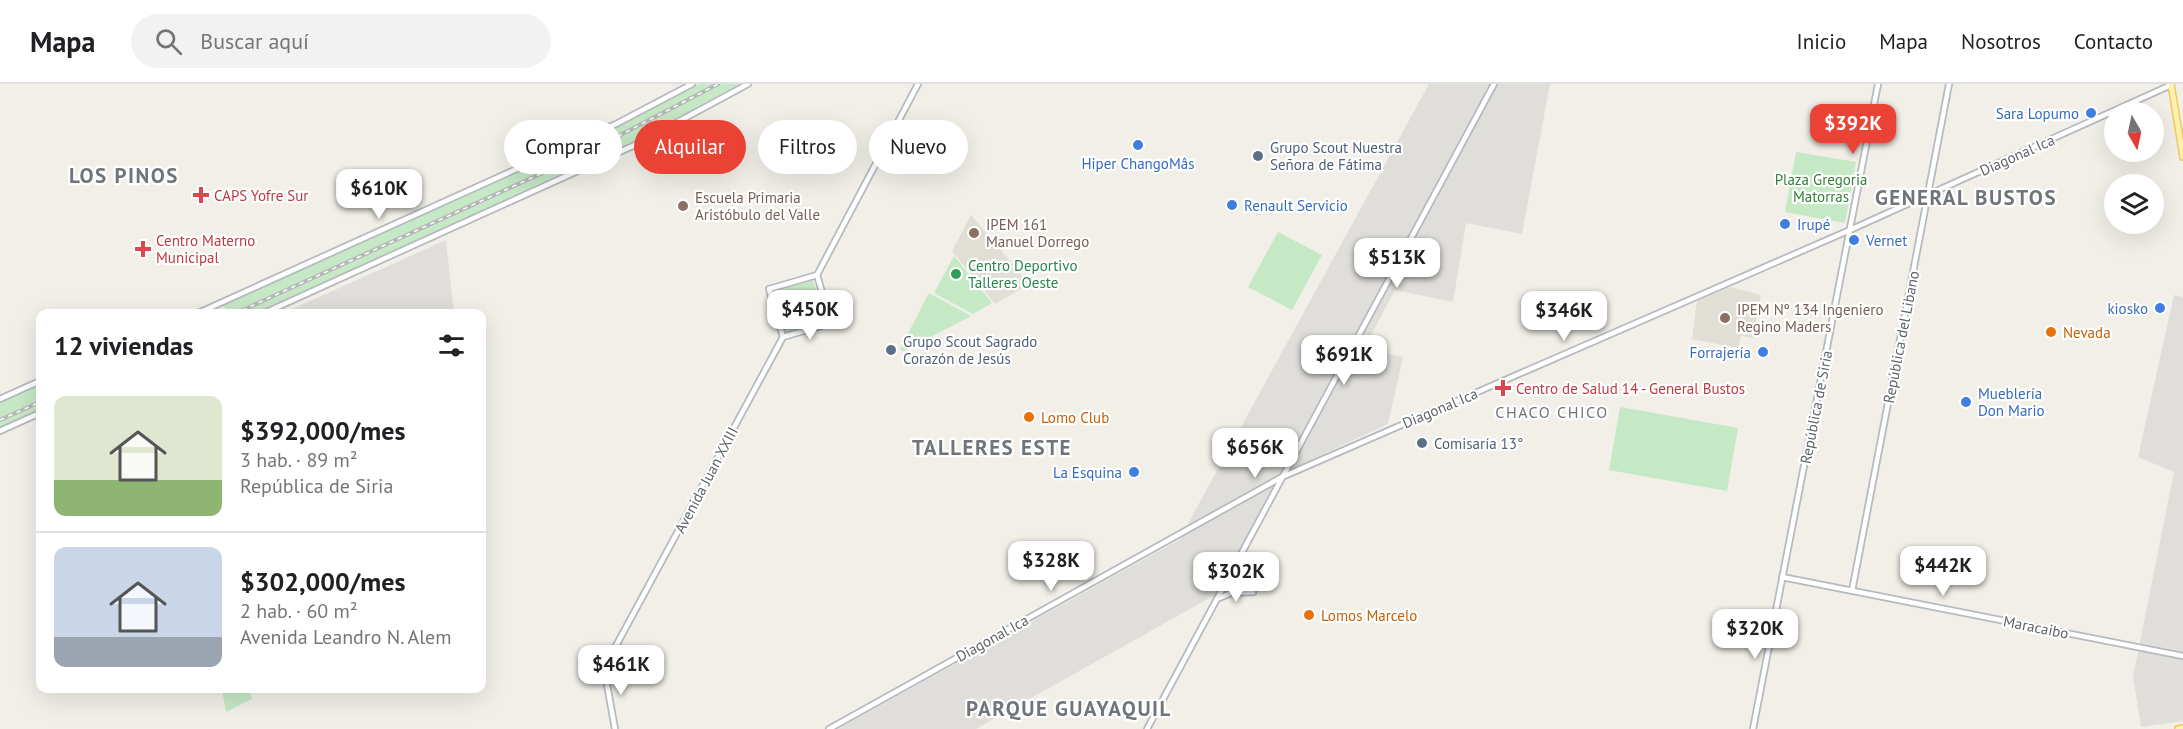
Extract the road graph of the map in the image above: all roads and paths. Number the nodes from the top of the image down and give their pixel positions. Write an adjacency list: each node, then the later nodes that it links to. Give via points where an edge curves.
1 (693, 84): 12 (main road, via 607,129)
2 (748, 84): 13 (main road, via 628,149)
3 (918, 84): 11 (main road)
4 (1494, 84): 19 (main road)
5 (1878, 84): 10 (main road, República de Siria)
6 (1949, 84): 9 (main road, República del Libano)
7 (2171, 85): 8 (main road); 9 (main road, Diagonal Ica)
8 (2183, 157)
9 (1928, 195): 10 (main road, Diagonal Ica); 22 (main road, República del Libano)
10 (1850, 230): 19 (main road, Diagonal Ica); 21 (main road, República de Siria)
11 (817, 275): 14 (main road, via 769,289); 14 (main road, via 831,323)
12 (207, 309)
13 (273, 309)
14 (783, 337): 26 (main road, Avenida Juan XXIII, via 604,668)
15 (36, 383): 16 (main road)
16 (0, 399)
17 (36, 415): 18 (main road)
18 (0, 431)
19 (1282, 477): 20 (main road); 27 (main road, Diagonal Ica)
20 (1241, 556): 23 (main road); 23 (main road, via 1244,576 1253,592 1231,593)
21 (1782, 577): 22 (main road, Maracaibo); 29 (main road, República de Siria)
22 (1852, 591): 24 (main road, Maracaibo)
23 (1216, 599): 28 (main road)
24 (2183, 656)
25 (2183, 728): 30 (main road)
26 (615, 729)
27 (829, 729)
28 (1147, 729)
29 (1753, 729)
30 (2178, 729)

